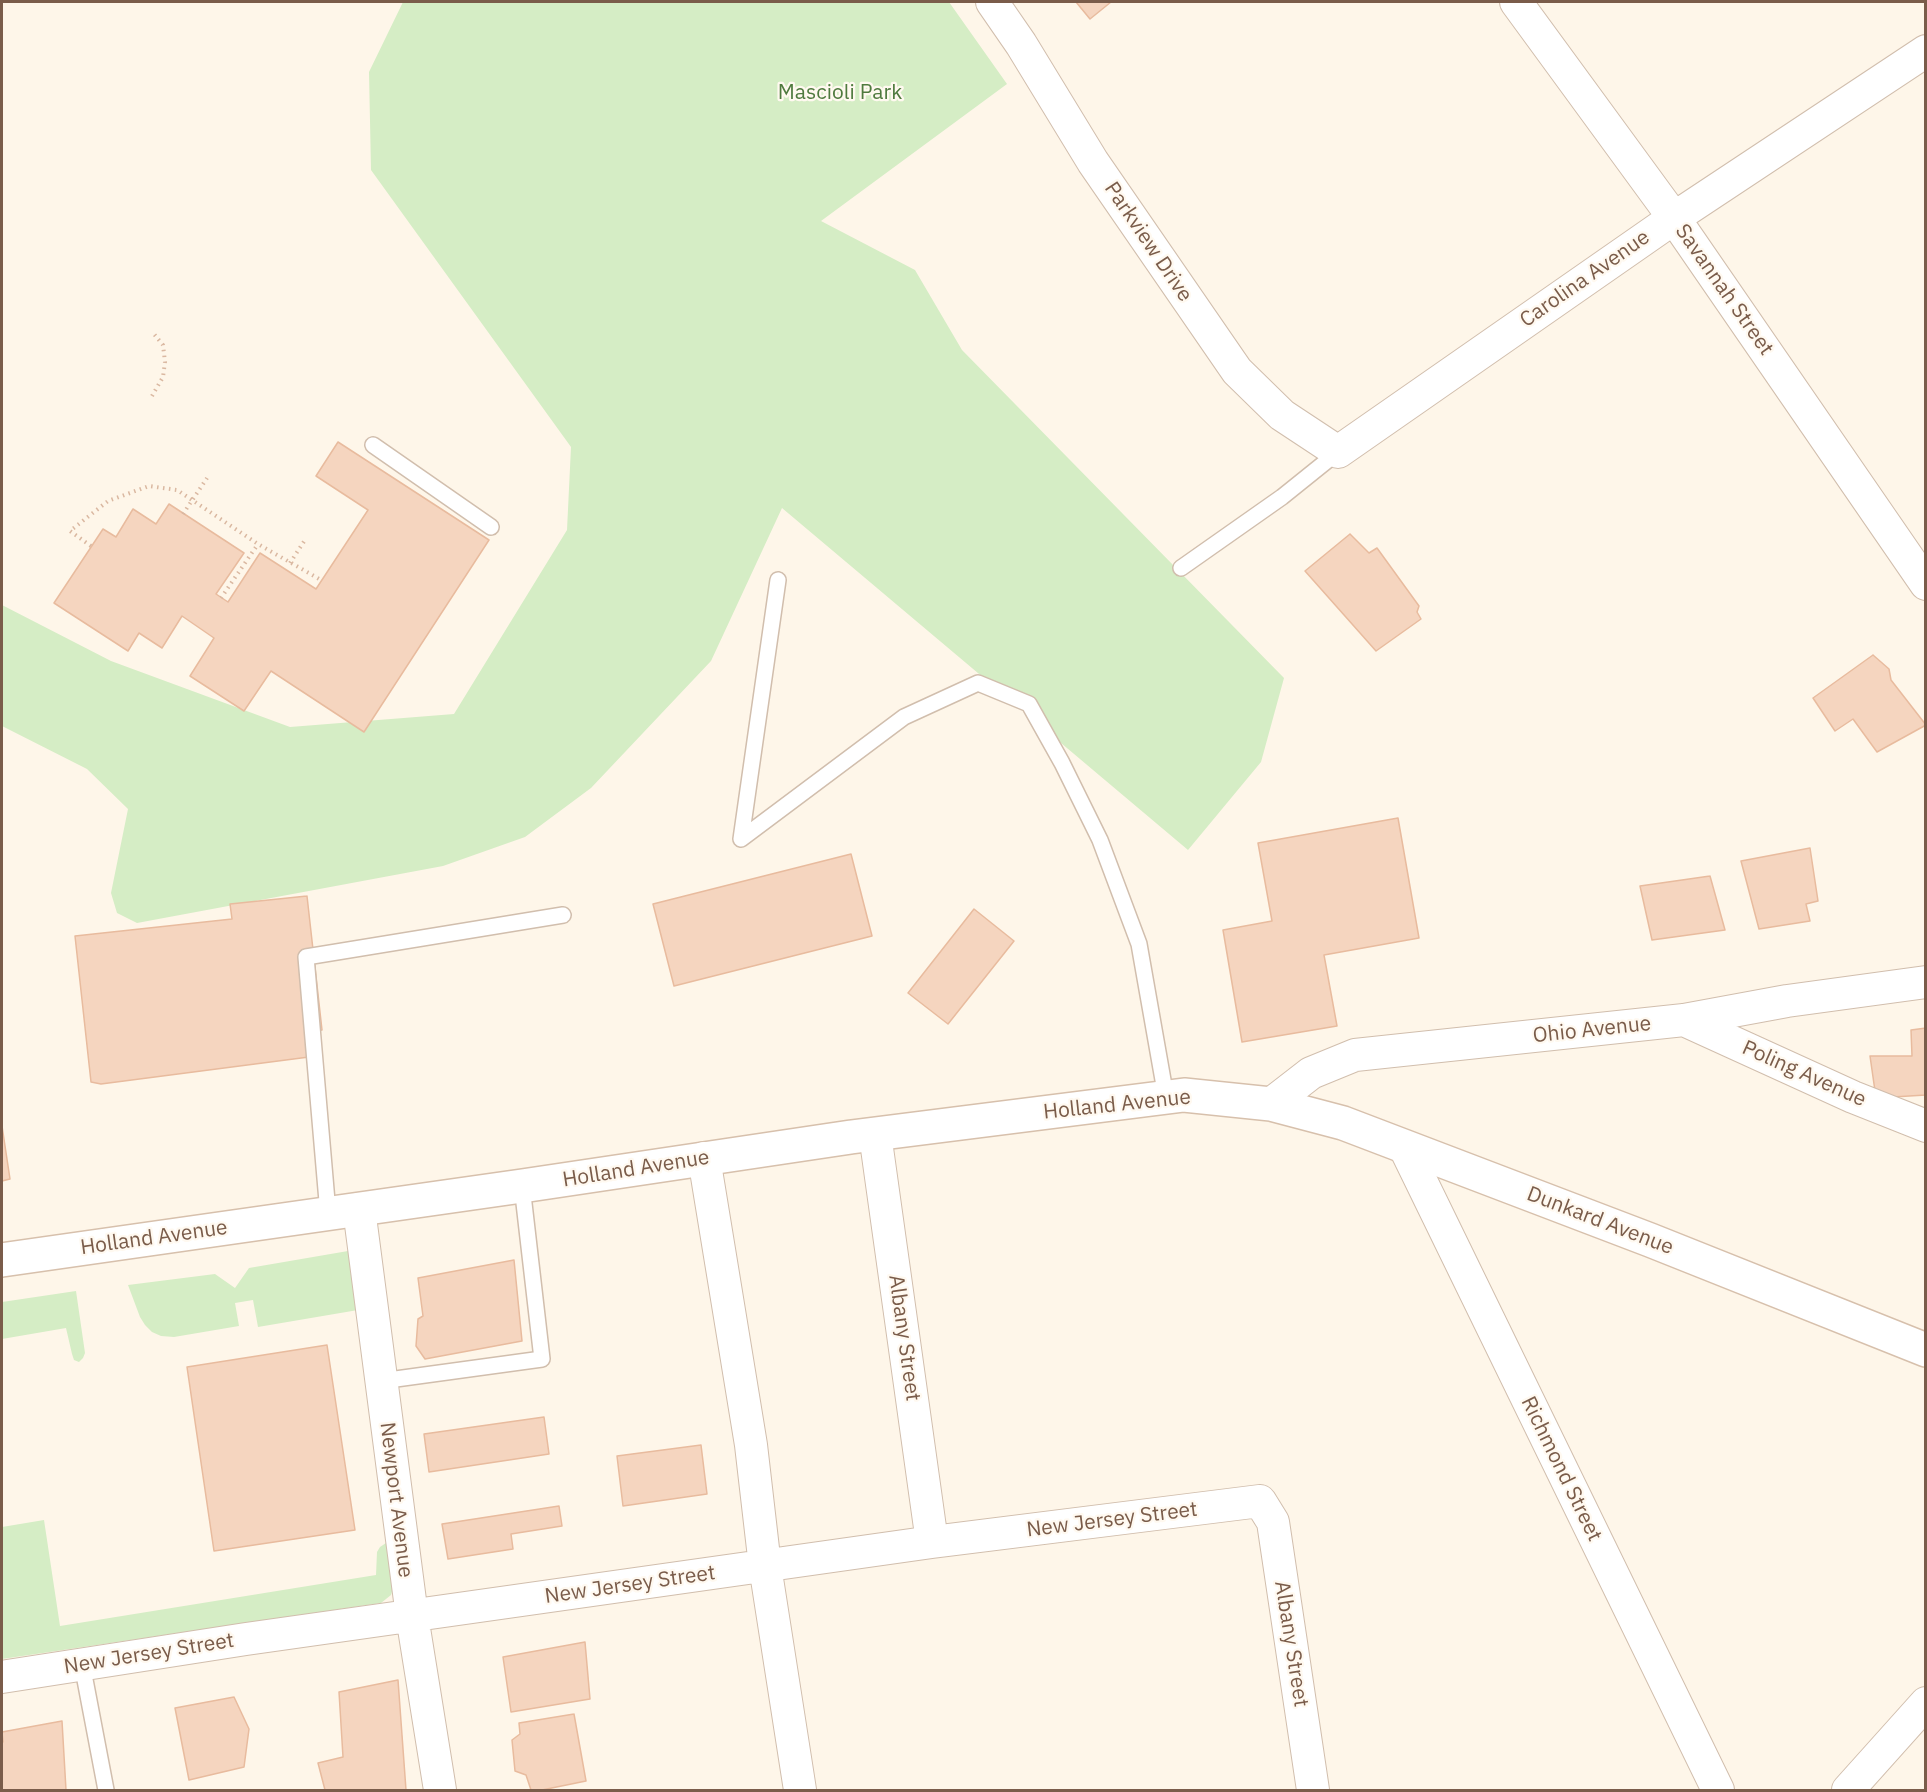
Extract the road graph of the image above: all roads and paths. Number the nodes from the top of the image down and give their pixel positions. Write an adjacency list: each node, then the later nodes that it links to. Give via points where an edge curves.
1 (992, 2): 8 (street, Parkview Drive, via 1093,162 1237,371 1282,415)
2 (1516, 2): 4 (street, Savannah Street)
3 (1926, 51): 4 (street, Carolina Avenue)
4 (1674, 218): 8 (street, Carolina Avenue); 20 (street, Savannah Street)
5 (154, 334): 6 (path, via 163,345 165,362 163,377)
6 (152, 396)
7 (373, 445): 12 (lane)
8 (1338, 452): 17 (lane, via 1282,497)
9 (207, 478): 10 (path)
10 (192, 500): 11 (path); 14 (path); 15 (path, via 177,490 149,486 108,501 70,531)
11 (183, 513)
12 (491, 527)
13 (304, 540): 16 (path)
14 (258, 544): 16 (path); 21 (path)
15 (91, 546)
16 (290, 563): 18 (path)
17 (1180, 568)
18 (321, 580)
19 (778, 580): 25 (lane, via 741,839 904,717 978,683 1029,704 1100,840 1139,944)
20 (1926, 584)
21 (221, 598)
22 (563, 915): 32 (lane, via 306,957)
23 (1926, 982): 24 (street, Ohio Avenue)
24 (1684, 1020): 26 (street, Ohio Avenue, via 1355,1055 1311,1073); 27 (street, Poling Avenue)
25 (1166, 1097): 26 (main road, Holland Avenue, via 1184,1095); 28 (main road, Holland Avenue)
26 (1270, 1104): 29 (main road, Dunkard Avenue, via 1343,1123)
27 (1926, 1126)
28 (875, 1134): 30 (main road, Holland Avenue); 37 (street, Albany Street)
29 (1406, 1148): 34 (main road, Dunkard Avenue); 47 (street, Richmond Street)
30 (704, 1158): 31 (main road, Holland Avenue); 38 (street, via 751,1445)
31 (522, 1186): 32 (main road, Holland Avenue); 35 (lane, via 542,1359)
32 (343, 1211): 33 (main road, Holland Avenue); 35 (street, Newport Avenue)
33 (2, 1260)
34 (1926, 1350)
35 (381, 1381): 39 (street, Newport Avenue)
36 (1260, 1501): 37 (street, New Jersey Street); 46 (street, Albany Street, via 1272,1522)
37 (932, 1542): 38 (street, New Jersey Street)
38 (765, 1566): 39 (street, New Jersey Street); 45 (street)
39 (412, 1616): 40 (street, New Jersey Street); 44 (street, Newport Avenue)
40 (82, 1664): 41 (street, New Jersey Street); 43 (lane)
41 (2, 1677)
42 (1926, 1703): 48 (street)
43 (106, 1791)
44 (440, 1791)
45 (800, 1791)
46 (1313, 1791)
47 (1718, 1791)
48 (1848, 1791)

